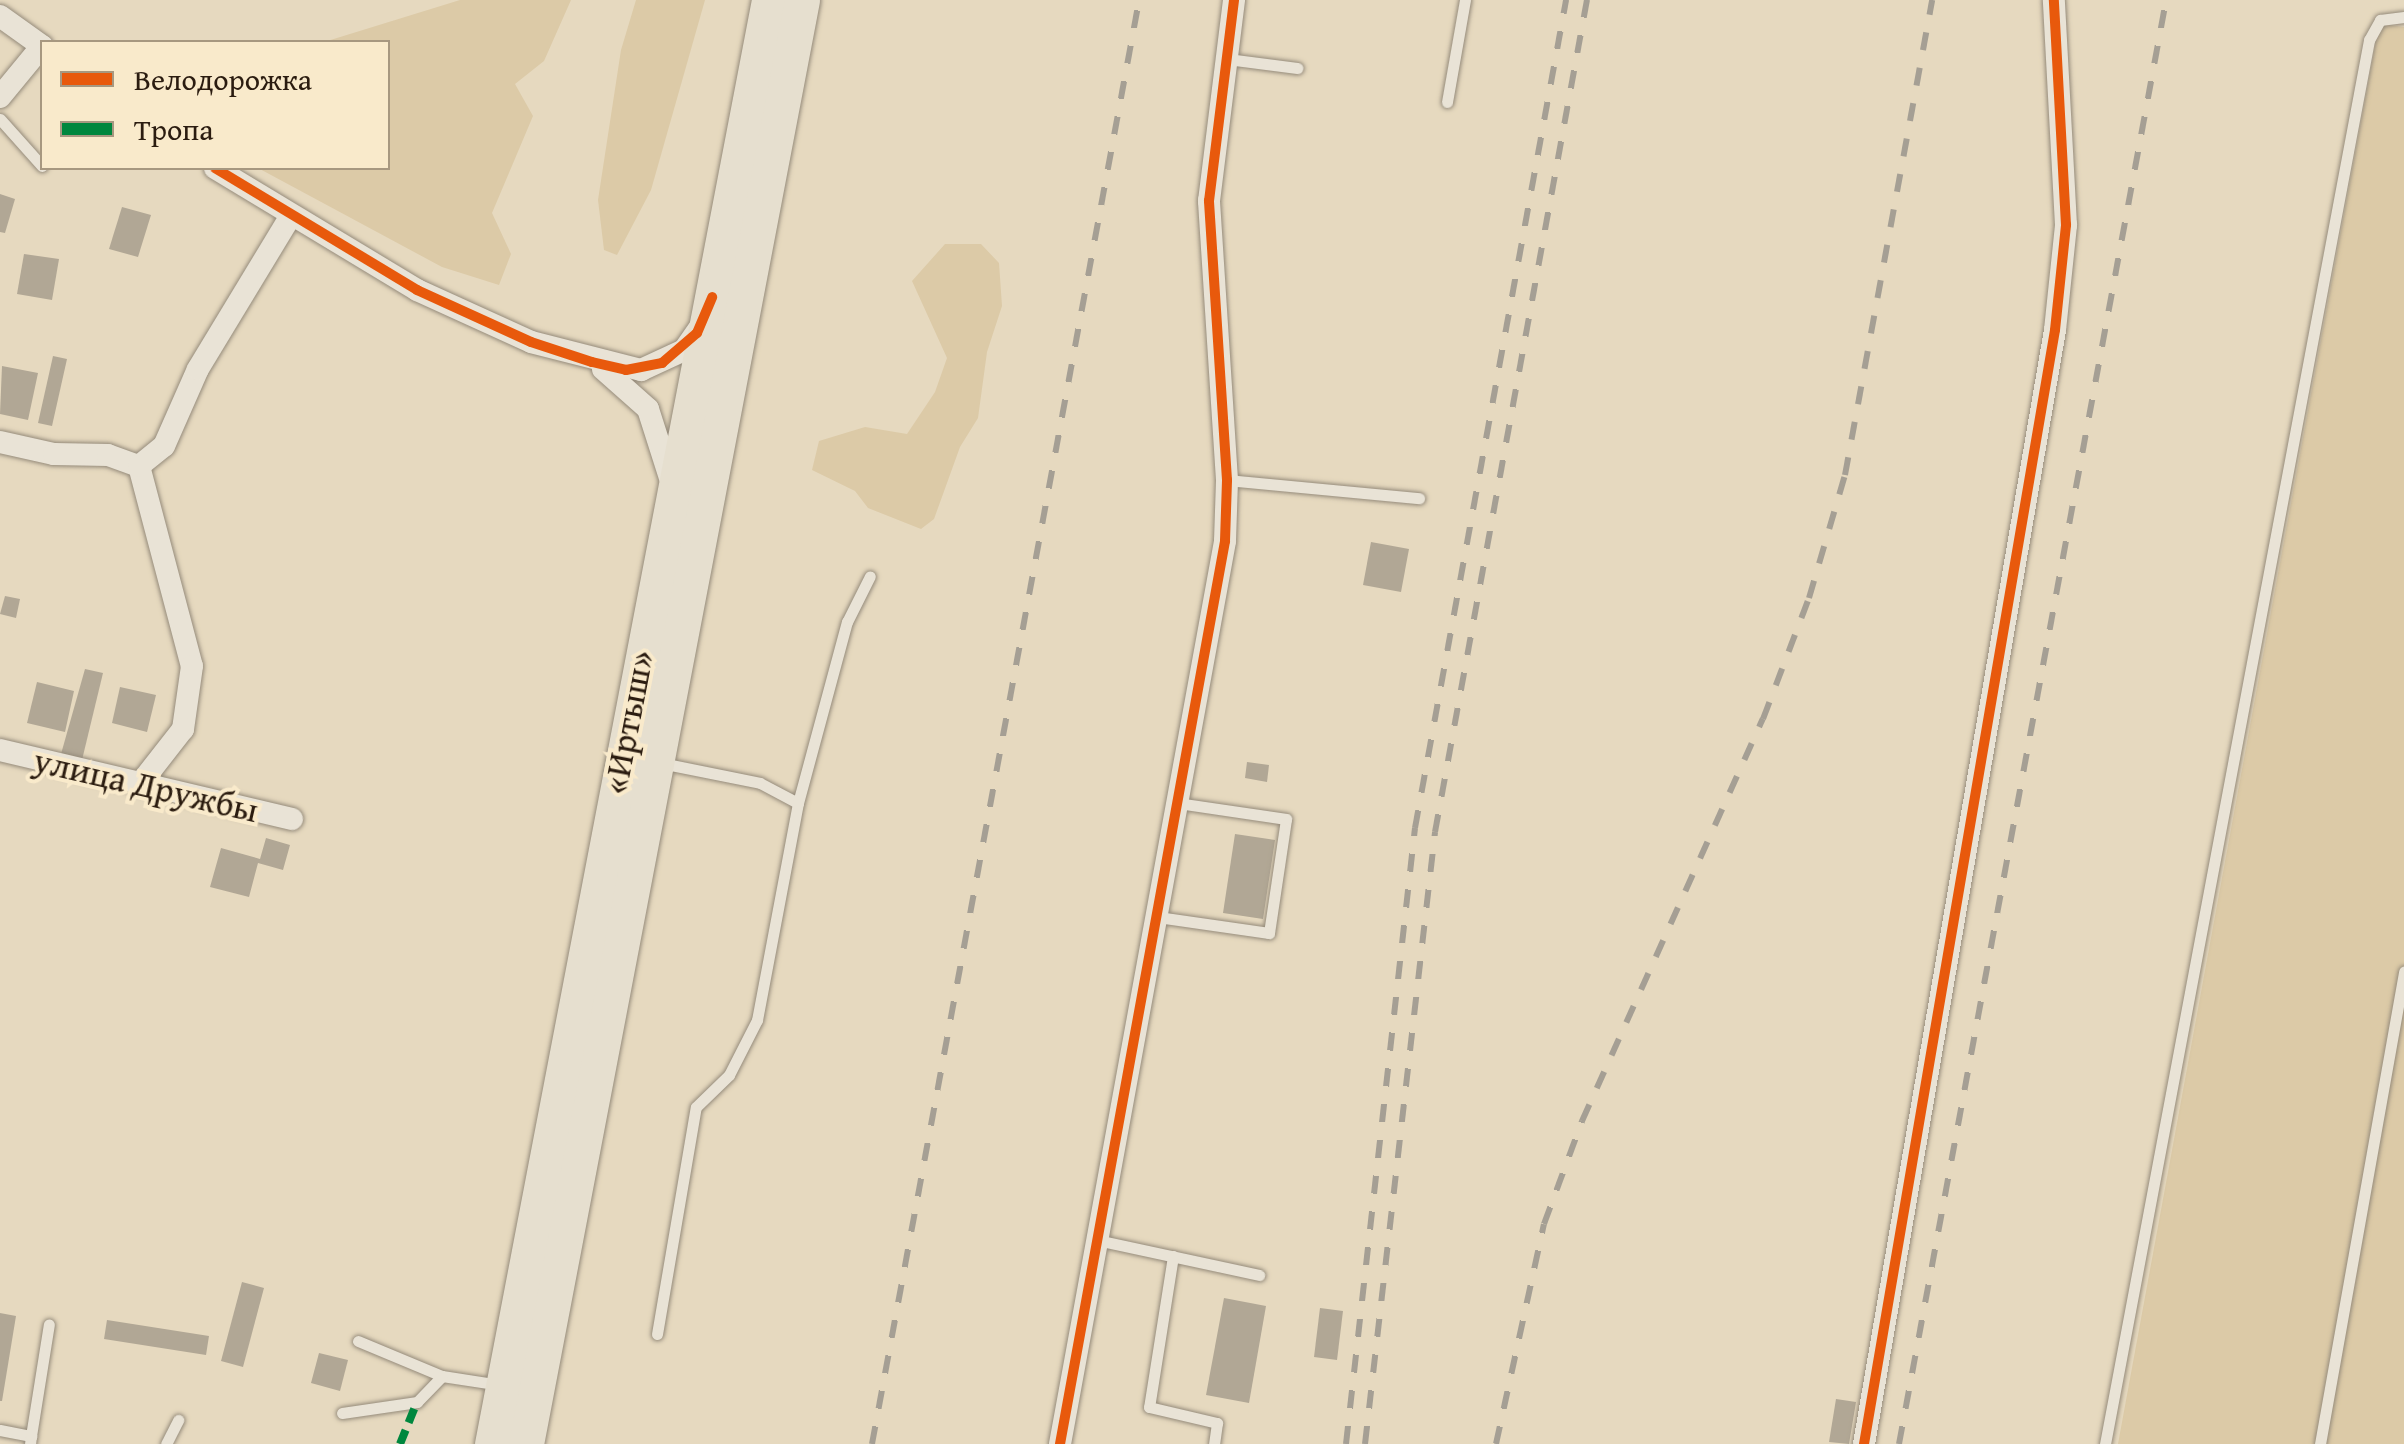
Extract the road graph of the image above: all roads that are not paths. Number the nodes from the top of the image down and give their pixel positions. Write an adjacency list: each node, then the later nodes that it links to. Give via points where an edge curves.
1 (768, 0): 18 (main road, «Иртыш»)
2 (802, 0): 27 (main road, «Иртыш»)
3 (1234, 0): 10 (street)
4 (1466, 0): 13 (lane)
5 (2054, 0): 51 (street, via 2066,225 2055,330)
6 (0, 16): 8 (street)
7 (2404, 17): 52 (lane, via 2380,20 2368,40)
8 (40, 45)
9 (40, 48): 12 (street)
10 (1222, 59): 11 (lane); 22 (street, via 1208,201)
11 (1297, 68)
12 (0, 97)
13 (1446, 102)
14 (0, 120): 15 (lane)
15 (40, 164)
16 (218, 170): 17 (street)
17 (290, 217): 19 (street, via 418,290); 21 (street, via 198,370 164,446)
18 (712, 297): 19 (street, via 697,333 662,363 626,370); 23 (main road, «Иртыш»)
19 (592, 362): 23 (street, via 648,409 662,435)
20 (0, 442): 21 (street)
21 (139, 466): 28 (street, via 192,666 183,729)
22 (1227, 480): 24 (lane); 30 (street, via 1225,541)
23 (673, 493): 41 (main road, «Иртыш»)
24 (1419, 498)
25 (870, 576): 29 (lane, via 846,622)
26 (0, 750): 28 (street, улица Дружбы)
27 (657, 762): 29 (lane, via 760,783); 48 (main road, «Иртыш»)
28 (144, 779): 31 (street, улица Дружбы)
29 (798, 803): 38 (lane, via 757,1020 729,1075 696,1107 683,1154)
30 (1177, 803): 32 (street); 32 (lane, via 1286,819 1269,934)
31 (292, 819)
32 (1158, 917): 34 (street)
33 (2404, 972): 53 (lane)
34 (1097, 1240): 35 (lane); 49 (street)
35 (1174, 1256): 36 (lane); 50 (lane, via 1149,1407 1217,1424)
36 (1259, 1276)
37 (49, 1324): 45 (lane)
38 (657, 1334)
39 (358, 1341): 40 (lane)
40 (442, 1376): 41 (lane); 42 (lane, via 418,1402)
41 (503, 1385): 47 (main road, «Иртыш»)
42 (342, 1413)
43 (178, 1420): 46 (lane)
44 (0, 1430): 45 (lane)
45 (30, 1440)
46 (166, 1444)
47 (492, 1444)
48 (526, 1444)
49 (1060, 1444)
50 (1214, 1444)
51 (1864, 1444)
52 (2106, 1444)
53 (2320, 1444)

